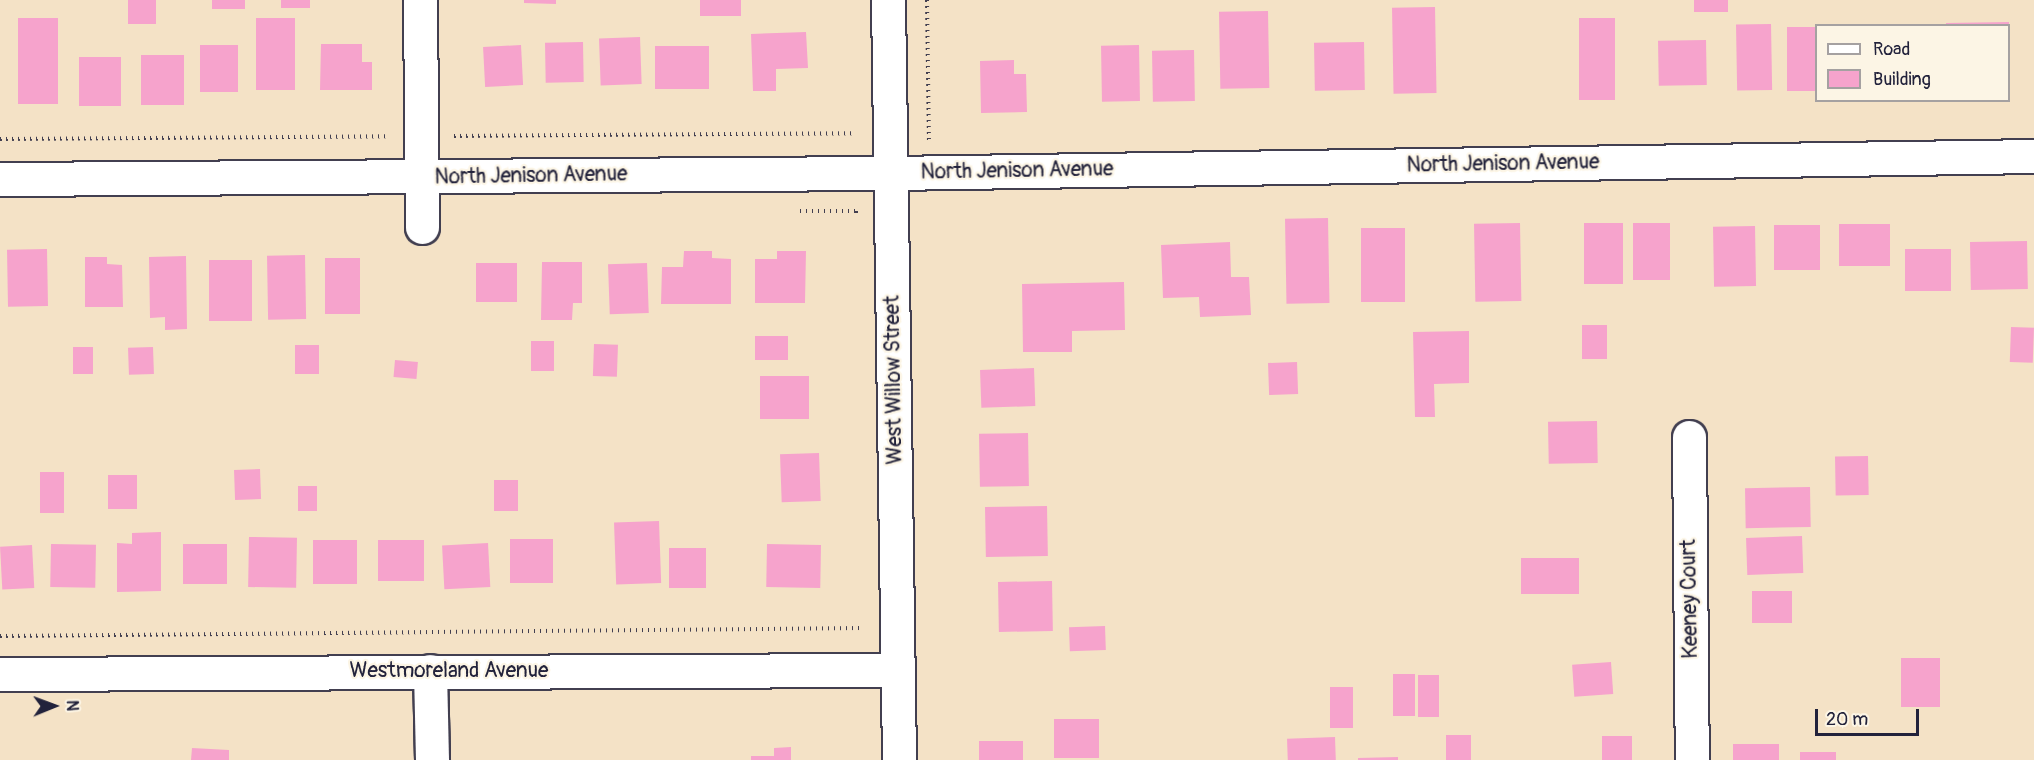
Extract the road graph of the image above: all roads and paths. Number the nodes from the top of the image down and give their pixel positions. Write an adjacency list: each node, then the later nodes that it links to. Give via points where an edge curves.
1 (420, 0): 7 (street)
2 (888, 0): 6 (street, West Willow Street)
3 (927, 0): 4 (path)
4 (929, 143)
5 (2034, 156): 6 (street, North Jenison Avenue)
6 (891, 173): 7 (street, North Jenison Avenue); 13 (street, West Willow Street)
7 (422, 177): 8 (street, North Jenison Avenue); 9 (street)
8 (0, 179)
9 (422, 228)
10 (1689, 437): 18 (street, Keeney Court)
11 (862, 628): 12 (path)
12 (0, 636)
13 (898, 670): 14 (street, Westmoreland Avenue); 17 (street, West Willow Street)
14 (430, 671): 15 (street, Westmoreland Avenue); 16 (street)
15 (0, 674)
16 (432, 760)
17 (899, 760)
18 (1692, 760)

